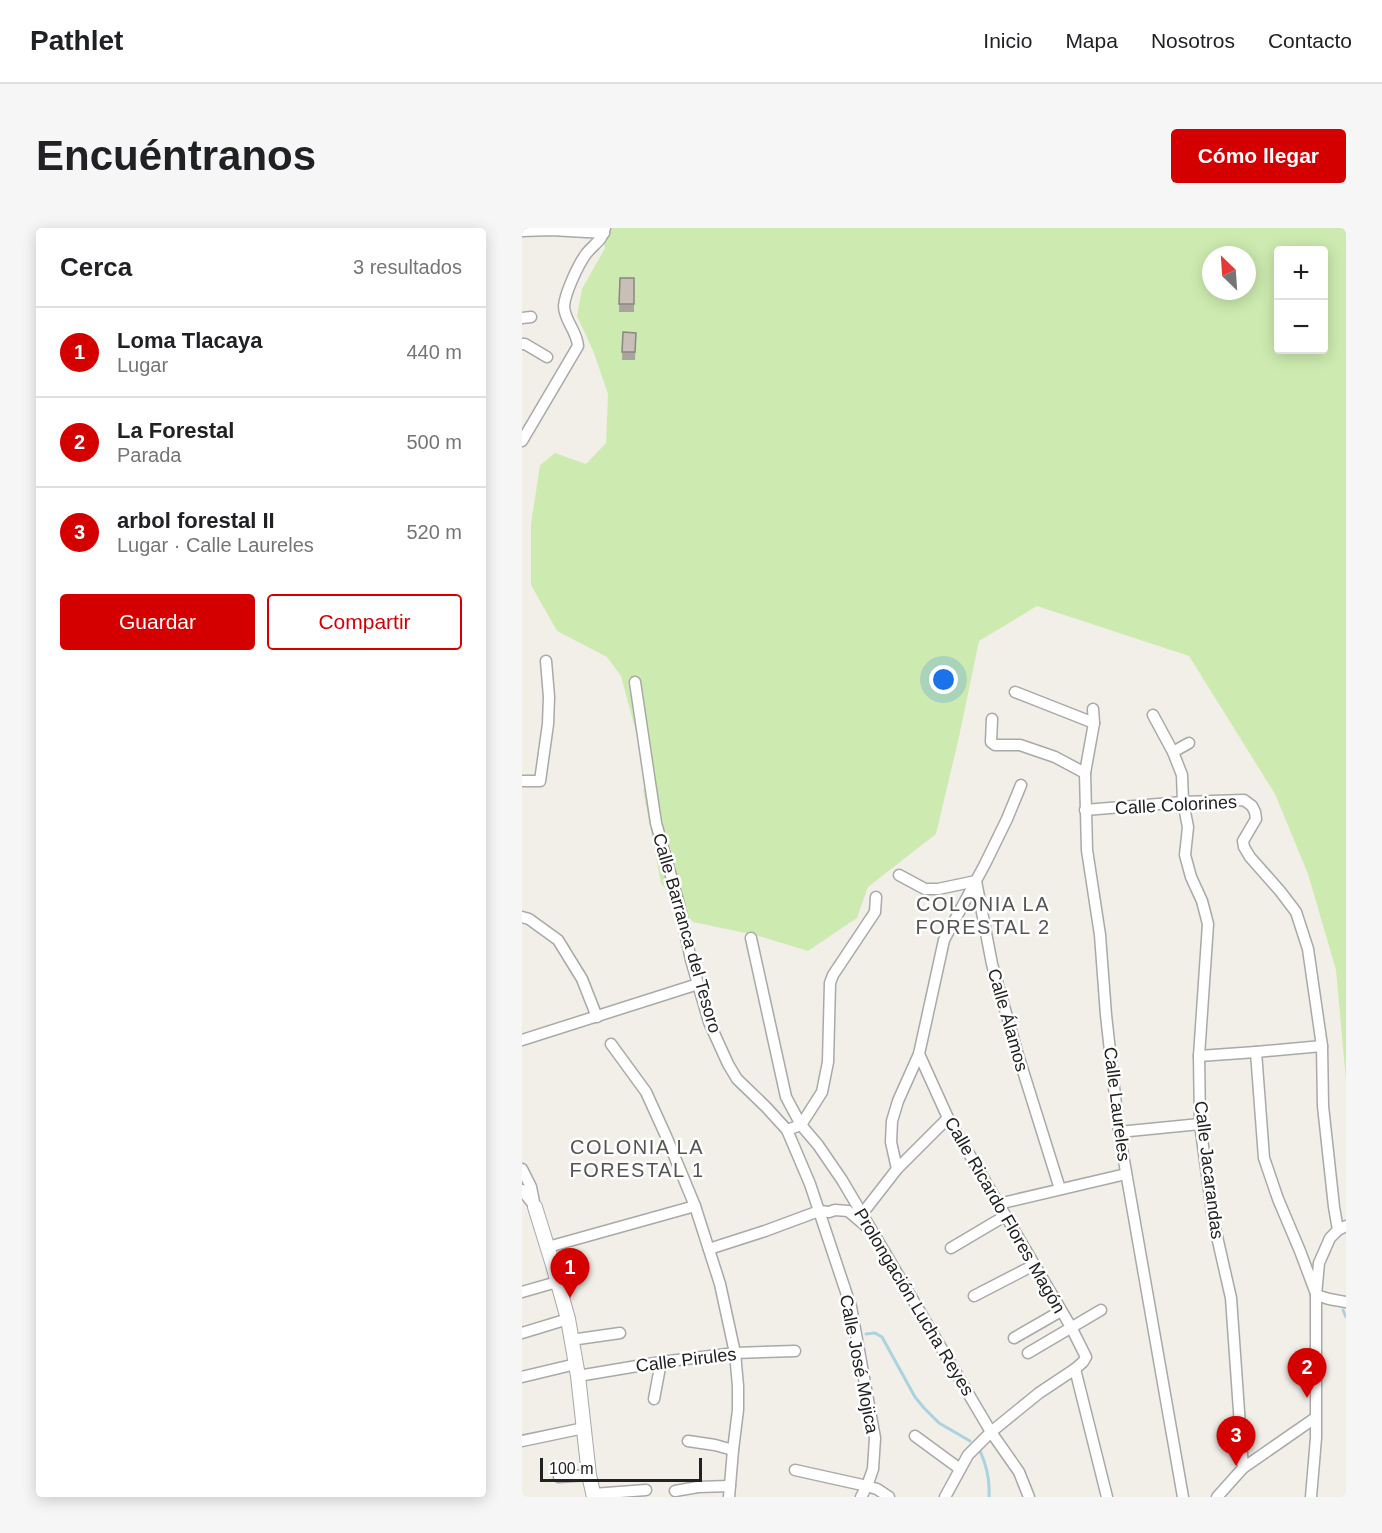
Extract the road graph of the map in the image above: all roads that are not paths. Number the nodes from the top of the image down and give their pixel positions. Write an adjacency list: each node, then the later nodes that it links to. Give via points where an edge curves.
1 (605, 230): 2 (street); 5 (street, via 586,254 568,288 564,305 578,346)
2 (522, 231)
3 (522, 344): 4 (street)
4 (547, 357)
5 (522, 441)
6 (546, 661): 16 (street, via 548,724 540,781)
7 (636, 682): 25 (street, Calle Barranca del Tesoro, via 656,822)
8 (1015, 692): 12 (street)
9 (1093, 709): 12 (street, Calle Laureles)
10 (1153, 715): 14 (street, Calle Jacarandas)
11 (992, 719): 15 (street, via 991,742 1020,745)
12 (1094, 723): 15 (street, Calle Laureles)
13 (1189, 743): 14 (street)
14 (1173, 752): 18 (street, Calle Jacarandas, via 1182,775)
15 (1085, 773): 19 (street, Calle Laureles)
16 (522, 781)
17 (1021, 785): 21 (street)
18 (1184, 802): 19 (street, Calle Colorines); 29 (street, Calle Colorines, via 1244,800 1252,806 1256,819 1244,847 1300,921 1308,949); 32 (street, Calle Jacarandas, via 1188,827 1185,855 1208,924)
19 (1085, 810): 37 (street, Calle Laureles)
20 (899, 875): 21 (street, via 925,889)
21 (976, 881): 31 (street, via 944,940); 42 (street, Calle Álamos, via 992,963)
22 (876, 897): 35 (street, via 875,912 830,983 828,1062 822,1092)
23 (522, 917): 26 (street, via 558,940 582,979)
24 (751, 938): 35 (street, Prolongación Lucha Reyes, via 786,1097)
25 (698, 984): 26 (street); 36 (street, Calle Barranca del Tesoro, via 709,1022 737,1079)
26 (597, 1017): 27 (street)
27 (522, 1040)
28 (611, 1044): 44 (street, via 646,1092)
29 (1322, 1046): 30 (street); 49 (street, Calle Colorines, via 1323,1106 1334,1207)
30 (1256, 1052): 32 (street); 57 (street, via 1264,1158)
31 (919, 1054): 33 (street, Calle Ricardo Flores Magón); 39 (street, via 892,1121 891,1142)
32 (1199, 1056): 34 (street, Calle Jacarandas)
33 (948, 1118): 39 (street); 43 (street, Calle Ricardo Flores Magón)
34 (1200, 1124): 37 (street); 83 (street, Calle Jacarandas, via 1213,1220 1231,1298)
35 (801, 1125): 36 (street); 47 (street, Prolongación Lucha Reyes)
36 (787, 1130): 46 (street, Calle José Mojica)
37 (1119, 1132): 40 (street, Calle Laureles)
38 (522, 1169): 41 (street)
39 (897, 1169): 47 (street)
40 (1126, 1174): 42 (street); 99 (street, Calle Laureles)
41 (524, 1189): 45 (street)
42 (1060, 1189): 43 (street)
43 (998, 1204): 48 (street, Calle Ricardo Flores Magón)
44 (695, 1206): 51 (street); 53 (street)
45 (535, 1207): 51 (street)
46 (819, 1211): 50 (street, via 848,1211); 53 (street); 89 (street, Calle José Mojica, via 851,1307 862,1362 874,1438 873,1469)
47 (862, 1214): 50 (street, Prolongación Lucha Reyes)
48 (1005, 1216): 52 (street); 54 (street, Calle Ricardo Flores Magón)
49 (1342, 1228): 57 (street, via 1330,1238 1319,1263)
50 (871, 1231): 78 (street, Prolongación Lucha Reyes)
51 (548, 1247): 55 (street)
52 (951, 1248)
53 (709, 1249): 69 (street)
54 (1034, 1265): 58 (street); 61 (street, Calle Ricardo Flores Magón)
55 (557, 1282): 56 (street); 62 (street)
56 (522, 1292)
57 (1316, 1295): 59 (street); 76 (street)
58 (974, 1296)
59 (1346, 1302)
60 (1101, 1310): 63 (street)
61 (1061, 1311): 63 (street, Calle Ricardo Flores Magón); 66 (street)
62 (567, 1319): 64 (street); 67 (street)
63 (1071, 1327): 70 (street); 72 (street, Calle Ricardo Flores Magón, via 1086,1357)
64 (522, 1333)
65 (620, 1333): 67 (street)
66 (1014, 1338)
67 (571, 1340): 73 (street)
68 (795, 1351): 69 (street, Calle Pirules)
69 (735, 1353): 71 (street, Calle Pirules); 82 (street, via 738,1410)
70 (1028, 1353)
71 (661, 1362): 73 (street, Calle Pirules); 75 (street)
72 (1076, 1369): 78 (street); 98 (street)
73 (578, 1370): 74 (street, Calle Pirules); 77 (street)
74 (522, 1377)
75 (654, 1400)
76 (1315, 1418): 83 (street); 102 (street)
77 (584, 1428): 80 (street); 86 (street)
78 (992, 1432): 84 (street, via 968,1455); 97 (street, Prolongación Lucha Reyes, via 1019,1472)
79 (915, 1436): 84 (street)
80 (522, 1441)
81 (688, 1441): 82 (street)
82 (733, 1450): 92 (street)
83 (1243, 1468): 88 (street)
84 (960, 1469): 96 (street)
85 (795, 1470): 89 (street)
86 (590, 1475): 87 (street); 93 (street)
87 (559, 1477)
88 (1229, 1483): 100 (street); 101 (street)
89 (867, 1486): 94 (street, Calle José Mojica); 95 (street)
90 (646, 1490): 93 (street)
91 (675, 1491): 92 (street, via 698,1487)
92 (729, 1492)
93 (594, 1495)
94 (861, 1497)
95 (889, 1497)
96 (945, 1497)
97 (1029, 1497)
98 (1107, 1497)
99 (1183, 1497)
100 (1217, 1497)
101 (1228, 1497)
102 (1311, 1497)

